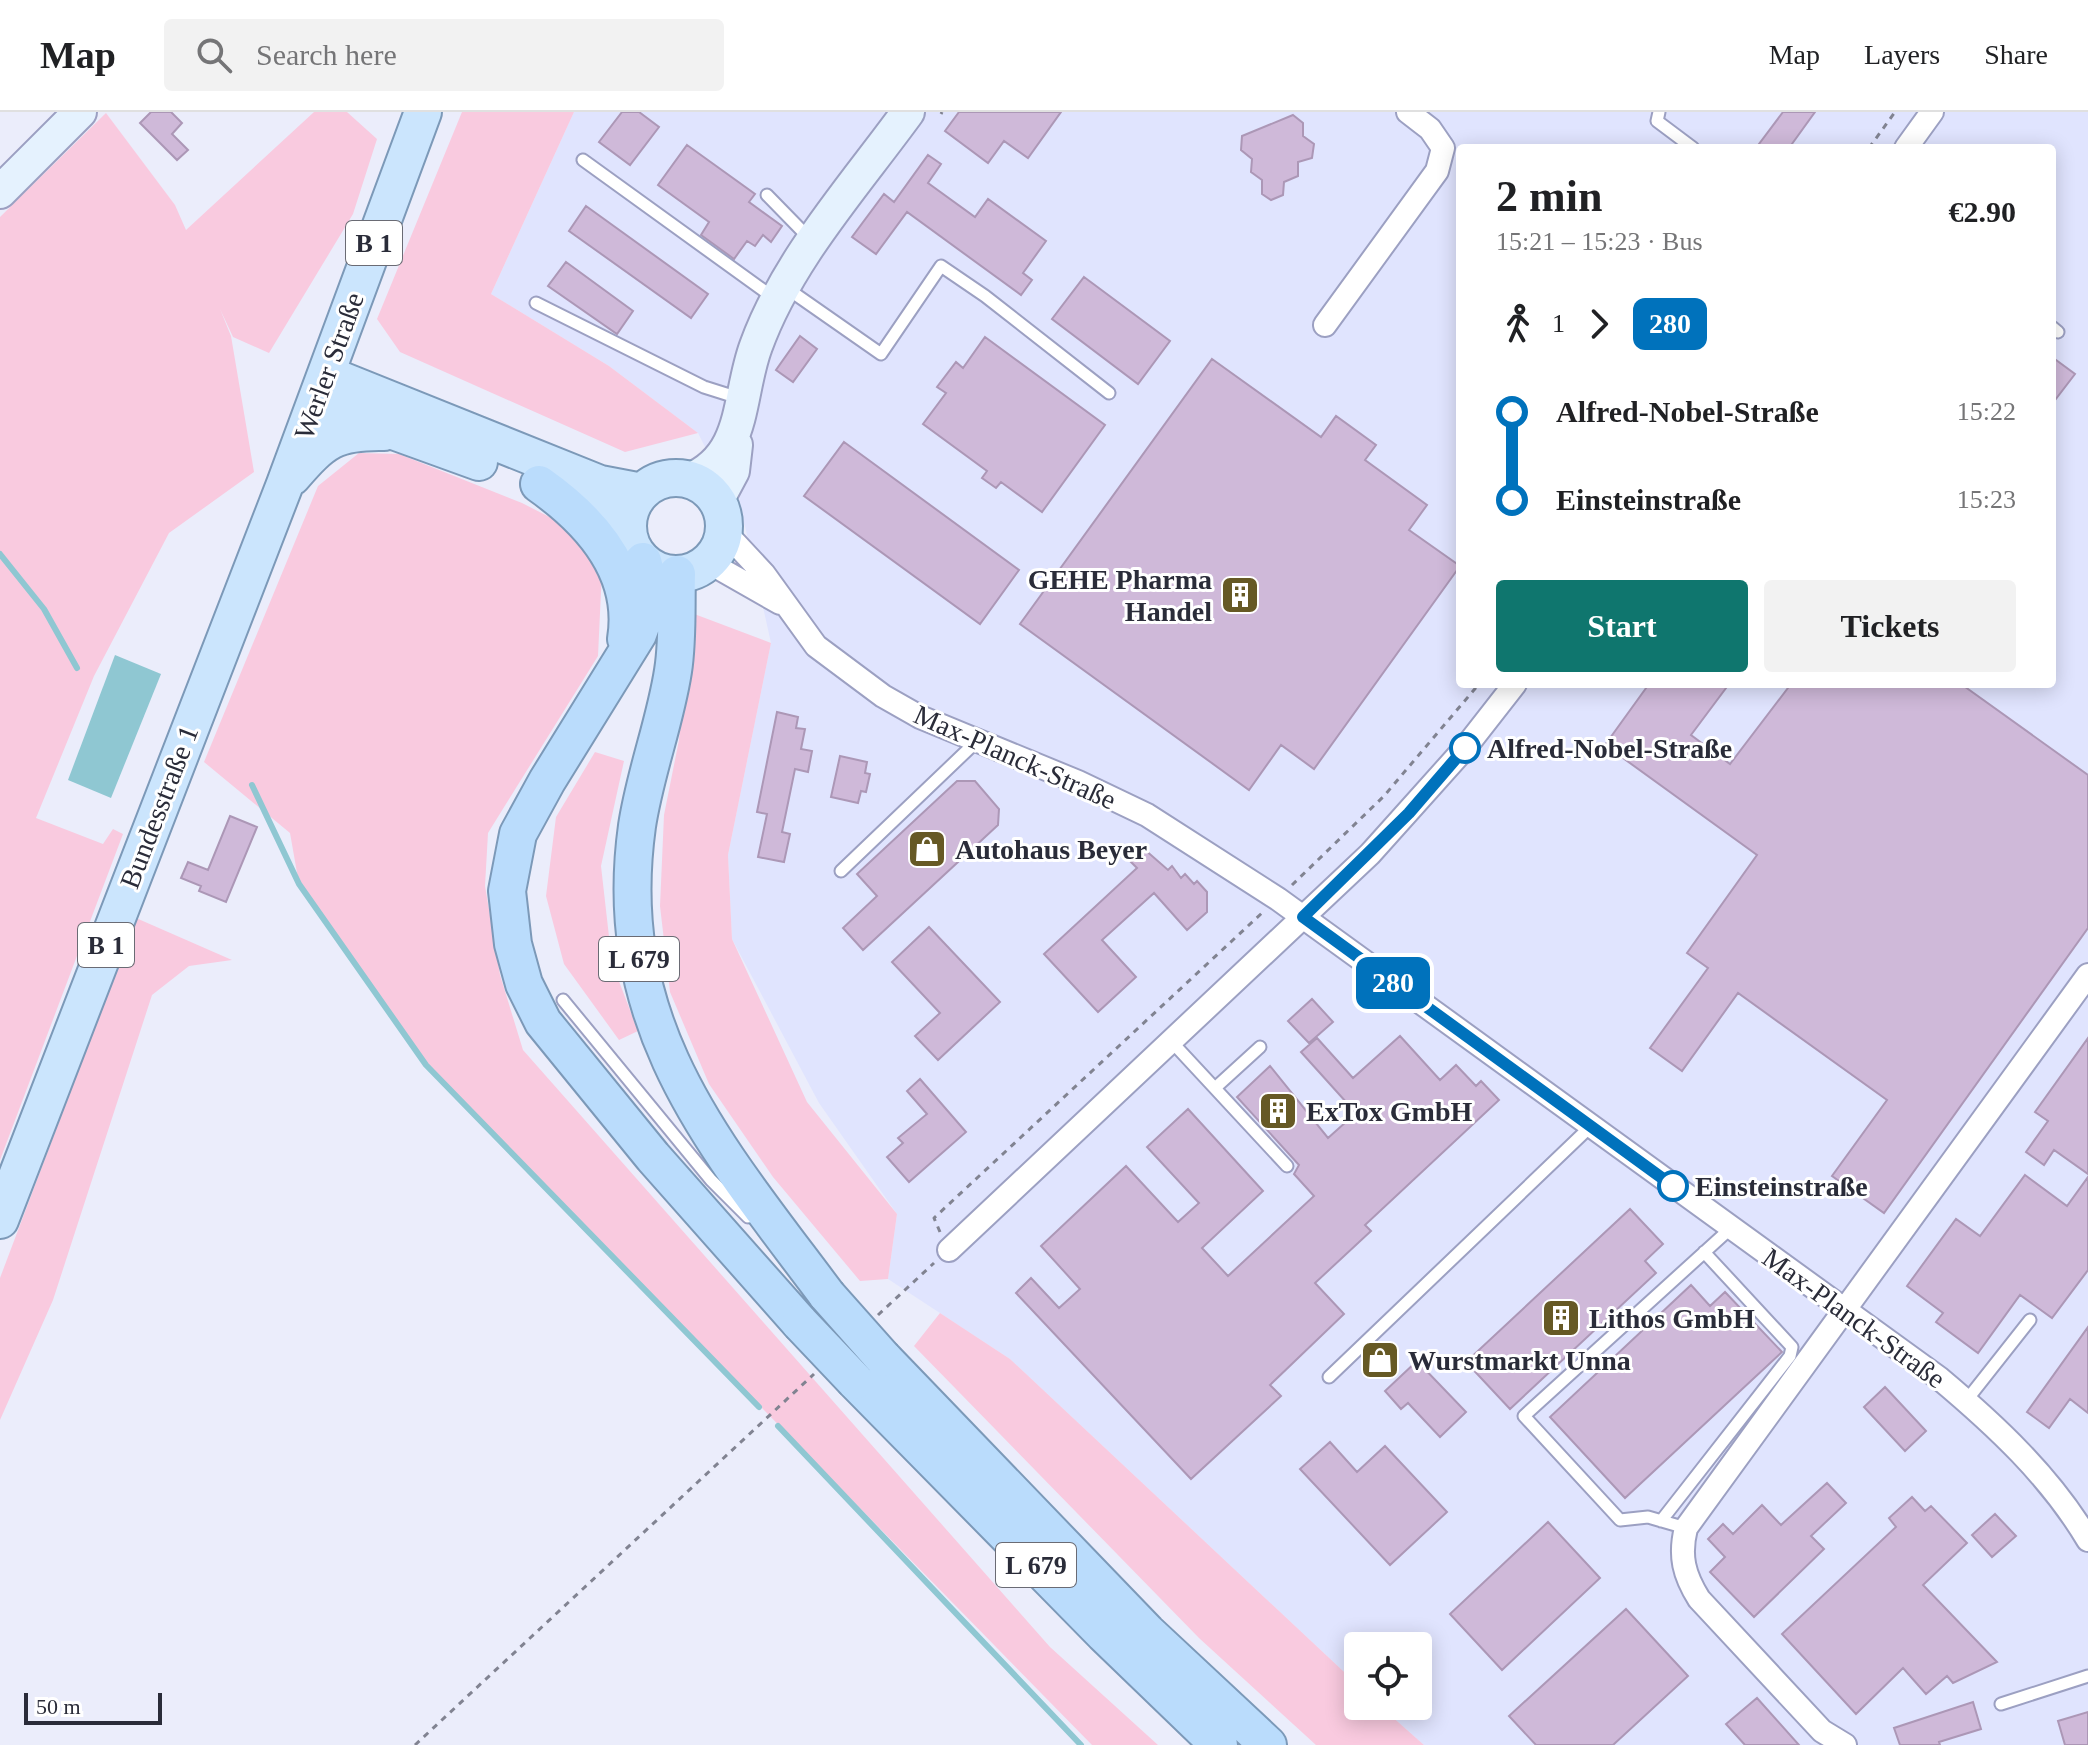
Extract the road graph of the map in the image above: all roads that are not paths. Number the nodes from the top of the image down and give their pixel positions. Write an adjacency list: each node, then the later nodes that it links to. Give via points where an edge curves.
1 (80, 112): 10 (main road)
2 (423, 112): 16 (main road, Werler Straße / B 1)
3 (908, 112): 12 (main road)
4 (1408, 112): 15 (street, via 1443,148 1437,171)
5 (1659, 112): 7 (lane, via 1657,121)
6 (1932, 112): 8 (street)
7 (1688, 144)
8 (1909, 144)
9 (583, 160): 13 (lane)
10 (0, 192)
11 (767, 195): 12 (lane)
12 (813, 242): 13 (main road)
13 (780, 293): 17 (lane, via 881,354 941,266); 18 (main road, via 755,346)
14 (536, 303): 18 (lane, via 704,387)
15 (1325, 325)
16 (321, 388): 19 (main road, L 679); 22 (main road, Werler Straße / B 1); 24 (main road, via 600,484)
17 (1109, 393)
18 (742, 399): 20 (main road)
19 (400, 432): 22 (main road, B 1, via 346,432 329,441); 23 (main road, L 679)
20 (735, 432): 21 (main road, via 723,458); 25 (main road, via 733,471)
21 (689, 480): 24 (main road, via 655,482); 25 (main road, via 705,488)
22 (285, 484): 40 (main road, Bundesstraße 1 / B 1)
23 (539, 484): 24 (main road, L 679, via 596,505); 28 (highway, L 679, via 597,533 613,560 626,619)
24 (635, 507): 26 (main road, via 631,543)
25 (706, 542): 26 (main road, via 664,573); 27 (street, Max-Planck-Straße); 27 (street, Max-Planck-Straße, via 764,574); 44 (highway, L 679, via 640,813 633,874 640,971 652,1019 691,1106)
26 (643, 561): 28 (highway, L 679, via 648,587 645,616)
27 (782, 604): 30 (street, Max-Planck-Straße, via 840,667 920,717)
28 (623, 661): 54 (highway, L 679, bridge, via 518,834 507,891 513,944 524,984 543,1022 800,1323)
29 (1512, 688): 32 (street, via 1409,813)
30 (977, 741): 31 (lane); 32 (street, Max-Planck-Straße, via 1147,815)
31 (841, 871)
32 (1303, 917): 35 (street); 38 (street, Max-Planck-Straße)
33 (2088, 975): 45 (street)
34 (563, 1000): 44 (lane, via 711,1180)
35 (1171, 1041): 37 (lane); 42 (street)
36 (1260, 1047): 37 (lane)
37 (1215, 1088): 39 (lane)
38 (1591, 1126): 41 (street, Max-Planck-Straße); 47 (lane)
39 (1287, 1166)
40 (0, 1220)
41 (1731, 1228): 43 (lane); 45 (street, Max-Planck-Straße)
42 (949, 1250)
43 (1704, 1252): 49 (lane, via 1792,1347); 49 (lane, via 1524,1416 1620,1520)
44 (826, 1294): 55 (highway, L 679, bridge, via 1147,1632)
45 (1843, 1309): 48 (street, Max-Planck-Straße); 50 (street)
46 (2030, 1320): 48 (lane)
47 (1329, 1377)
48 (1966, 1401): 51 (street, Max-Planck-Straße, via 2047,1482)
49 (1661, 1521): 50 (lane)
50 (1686, 1528): 56 (street, via 1682,1562 1699,1599 1822,1731)
51 (2088, 1540)
52 (2088, 1676): 53 (lane)
53 (2001, 1704)
54 (1219, 1745)
55 (1268, 1745)
56 (1845, 1745)

